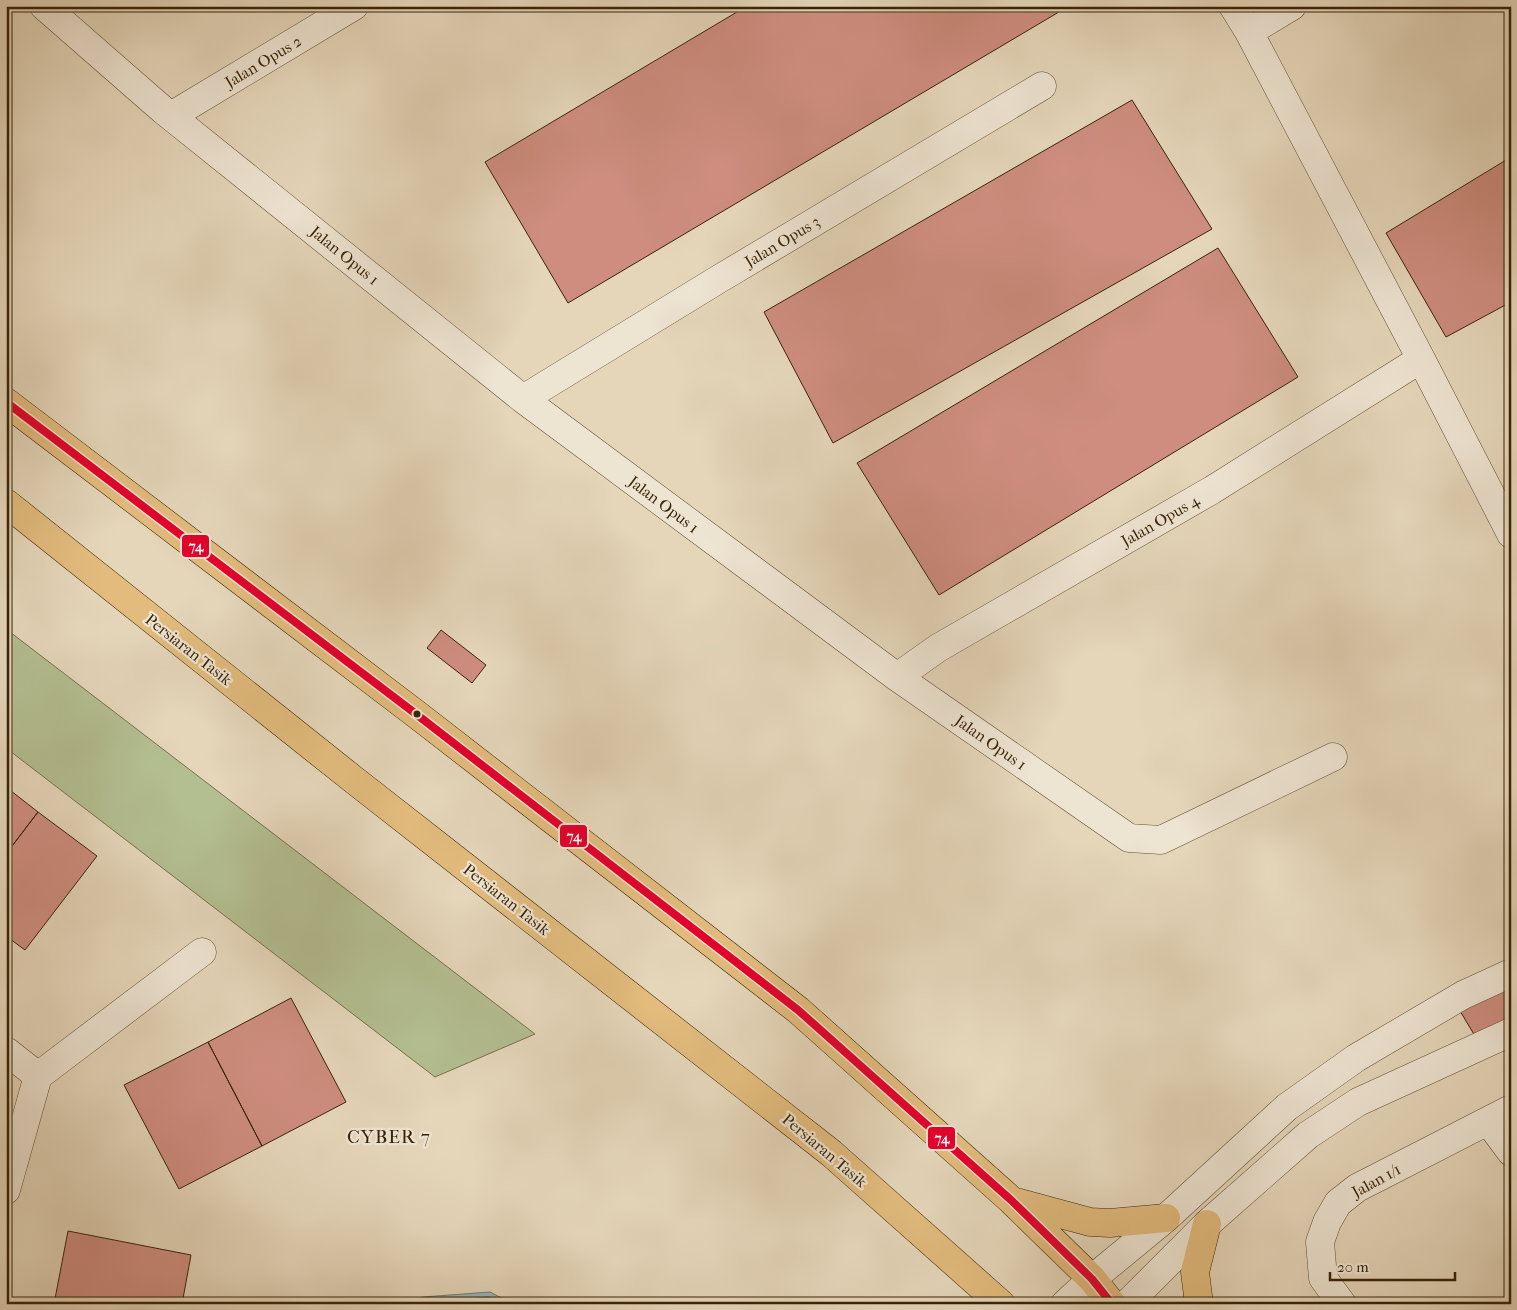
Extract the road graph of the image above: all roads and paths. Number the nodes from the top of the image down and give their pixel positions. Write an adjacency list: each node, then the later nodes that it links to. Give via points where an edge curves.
1 (44, 6): 7 (street, Jalan Opus 1)
2 (354, 6): 7 (street, Jalan Opus 2)
3 (1233, 6): 5 (street)
4 (1292, 6): 5 (street)
5 (1249, 32): 8 (street)
6 (1042, 86): 9 (street, Jalan Opus 3)
7 (171, 116): 9 (street, Jalan Opus 1)
8 (1421, 359): 12 (street); 13 (street, Jalan Opus 4, via 1212,490 938,648)
9 (523, 399): 13 (street, Jalan Opus 1)
10 (6, 402): 25 (main road, via 798,1010)
11 (6, 503): 29 (main road, Persiaran Tasik, via 831,1153)
12 (1511, 534)
13 (897, 677): 14 (street, Jalan Opus 1, via 1129,838 1161,840)
14 (1333, 757)
15 (202, 952): 19 (street)
16 (1511, 973): 20 (street, via 1463,995 1356,1058)
17 (1511, 1032): 22 (street, via 1358,1102)
18 (6, 1051): 19 (street)
19 (38, 1076): 24 (street)
20 (1287, 1107): 22 (street); 26 (street)
21 (1499, 1115): 23 (street); 34 (street, Jalan 1/1, via 1357,1188 1338,1203 1320,1242 1323,1278)
22 (1308, 1135): 27 (street)
23 (1511, 1152)
24 (6, 1190)
25 (1011, 1200): 26 (main road, via 1090,1222); 28 (main road)
26 (1166, 1218): 28 (street)
27 (1207, 1224): 32 (street); 33 (main road, via 1195,1272)
28 (1092, 1279): 30 (street); 31 (main road)
29 (1001, 1304)
30 (1065, 1304)
31 (1112, 1304)
32 (1128, 1304)
33 (1199, 1304)
34 (1342, 1304)

